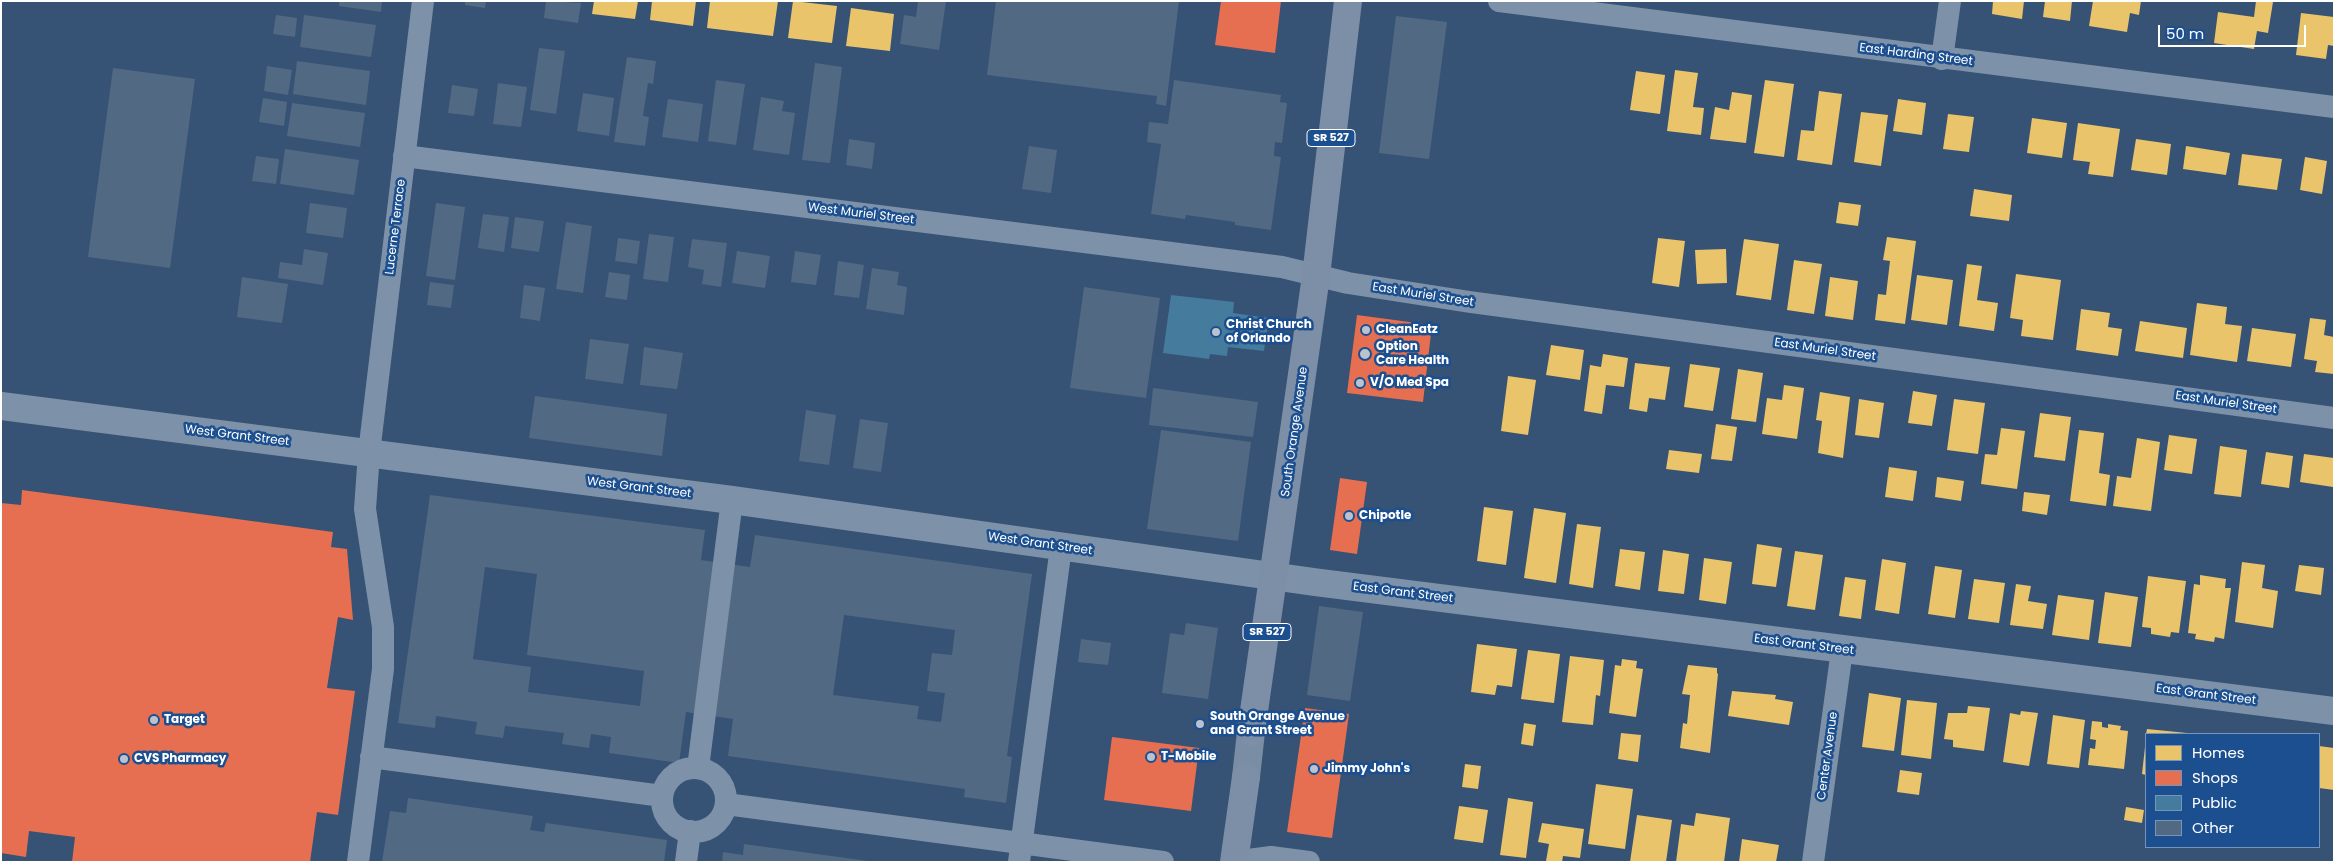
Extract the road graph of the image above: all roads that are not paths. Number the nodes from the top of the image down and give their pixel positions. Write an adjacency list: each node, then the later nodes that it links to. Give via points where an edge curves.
1 (423, 1): 7 (street, Lucerne Terrace)
2 (1348, 1): 8 (main road, South Orange Avenue / SR 527)
3 (1499, 1): 5 (street, East Harding Street)
4 (1950, 1): 5 (street)
5 (1942, 59): 6 (street, East Harding Street)
6 (2334, 107)
7 (404, 156): 8 (street, West Muriel Street, via 1282,267); 11 (street, Lucerne Terrace)
8 (1316, 276): 10 (street, East Muriel Street, via 1475,303); 14 (main road, South Orange Avenue / SR 527)
9 (1, 406): 11 (street, West Grant Street)
10 (2334, 418)
11 (369, 453): 12 (street, West Grant Street); 17 (street, Lucerne Terrace, via 365,509 384,628 383,669)
12 (732, 500): 13 (street, West Grant Street); 18 (street)
13 (1061, 548): 14 (street, West Grant Street); 22 (street)
14 (1275, 576): 15 (street, East Grant Street); 26 (main road, South Orange Avenue / SR 527)
15 (1842, 650): 16 (street, East Grant Street); 28 (street, Center Avenue)
16 (2334, 711)
17 (371, 757): 19 (street); 23 (street, Lucerne Terrace)
18 (698, 768): 19 (street, via 674,774); 20 (street, via 719,780 725,791)
19 (662, 796): 21 (street, via 668,819)
20 (726, 804): 21 (street, via 713,825); 22 (street)
21 (690, 831): 24 (street)
22 (1021, 853): 25 (street)
23 (358, 862)
24 (686, 862)
25 (1163, 862)
26 (1234, 862): 27 (street, via 1271,857)
27 (1308, 862)
28 (1813, 862)

